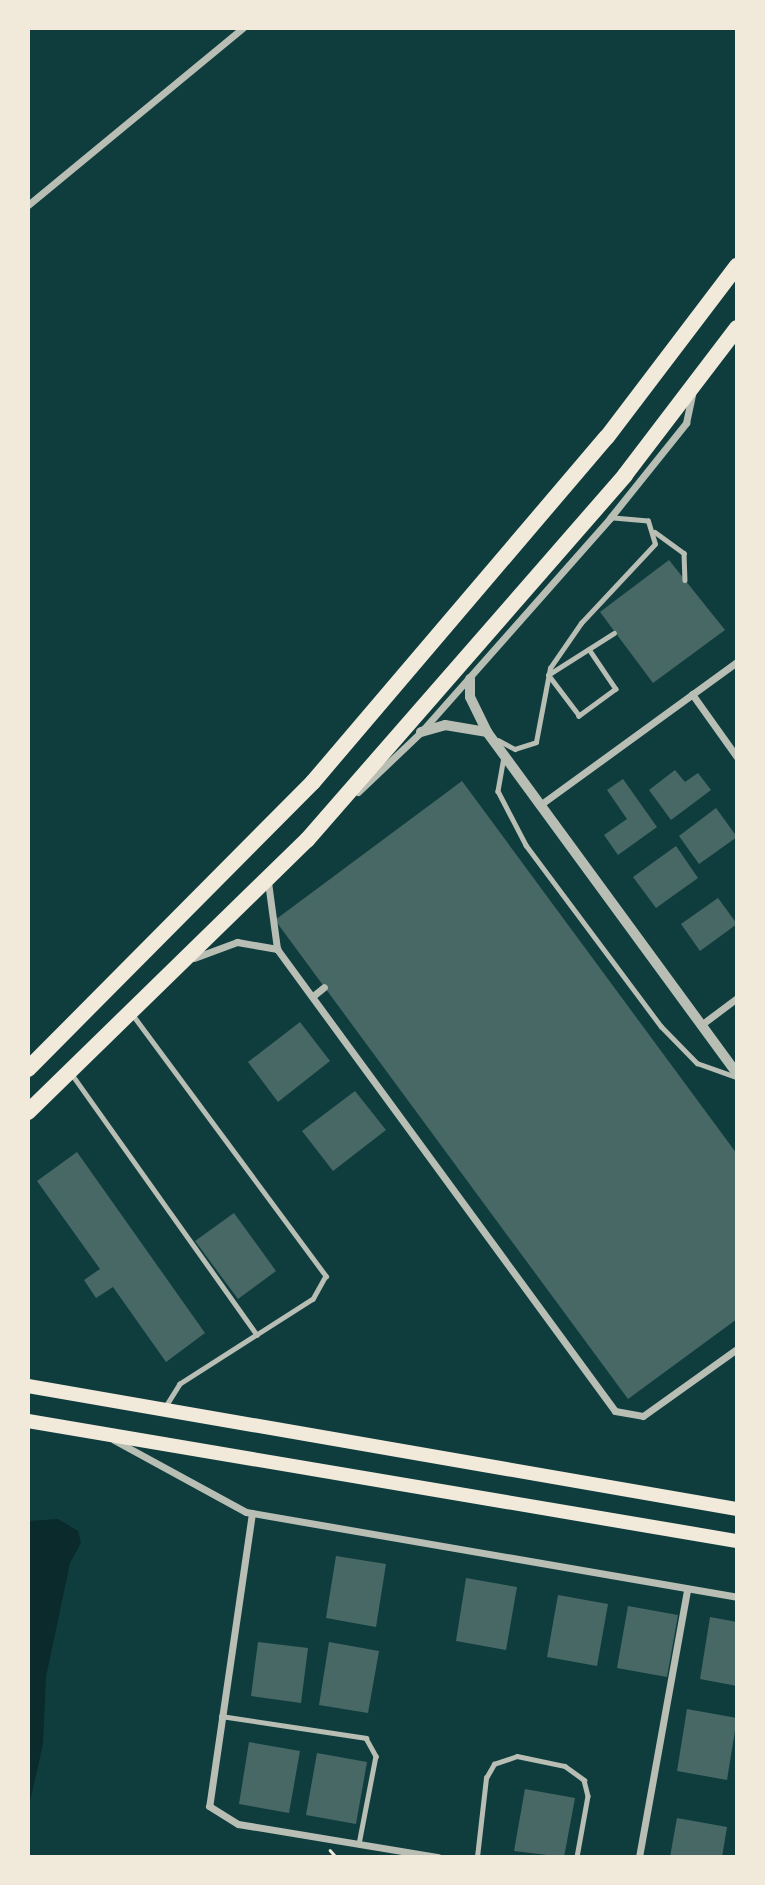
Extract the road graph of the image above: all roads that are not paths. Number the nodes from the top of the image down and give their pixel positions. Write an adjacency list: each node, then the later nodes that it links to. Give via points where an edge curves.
1 (243, 28): 2 (street)
2 (28, 205)
3 (737, 266): 29 (highway, via 598,447 313,782)
4 (737, 328): 5 (highway)
5 (693, 392): 6 (street, via 686,423); 20 (highway)
6 (610, 518): 7 (lane, via 636,516); 13 (street)
7 (655, 532): 8 (lane, via 684,553); 12 (lane, via 648,554 582,623)
8 (685, 580)
9 (614, 633): 10 (lane)
10 (589, 649): 12 (lane); 12 (lane, via 616,689 585,716 577,715)
11 (737, 662): 14 (street)
12 (548, 675): 16 (lane, via 536,742 514,749)
13 (470, 679): 15 (street); 16 (street, via 470,697)
14 (692, 694): 18 (street); 19 (street)
15 (421, 732): 16 (street, via 445,725); 20 (street)
16 (487, 733): 17 (street)
17 (504, 756): 19 (street); 31 (lane, via 498,791 526,845 661,1026 697,1063)
18 (737, 757)
19 (540, 805): 28 (street)
20 (307, 840): 21 (highway)
21 (268, 878): 22 (street, via 268,914); 23 (highway)
22 (277, 949): 23 (street, via 237,942); 25 (street)
23 (182, 963): 27 (highway)
24 (324, 987): 25 (street)
25 (313, 996): 34 (street, via 619,1415 643,1416)
26 (737, 998): 28 (street)
27 (131, 1013): 30 (highway); 33 (lane, via 324,1267 320,1293)
28 (701, 1025): 31 (street)
29 (28, 1069)
30 (70, 1072): 32 (highway); 33 (lane)
31 (737, 1075)
32 (28, 1112)
33 (257, 1335): 36 (lane, via 180,1384)
34 (737, 1349)
35 (28, 1386): 36 (main road)
36 (165, 1410): 39 (main road)
37 (28, 1421): 38 (main road)
38 (107, 1437): 40 (street, via 218,1501); 41 (main road)
39 (737, 1509)
40 (251, 1513): 42 (street); 44 (street)
41 (737, 1541)
42 (687, 1589): 43 (street); 49 (street)
43 (737, 1597)
44 (220, 1716): 45 (street, via 208,1797 214,1813 238,1824); 45 (lane, via 366,1738 376,1756)
45 (359, 1844): 46 (street)
46 (438, 1857)
47 (477, 1857): 48 (lane, via 486,1778 494,1764 517,1756 565,1766 584,1780 588,1796)
48 (577, 1857)
49 (639, 1857)

